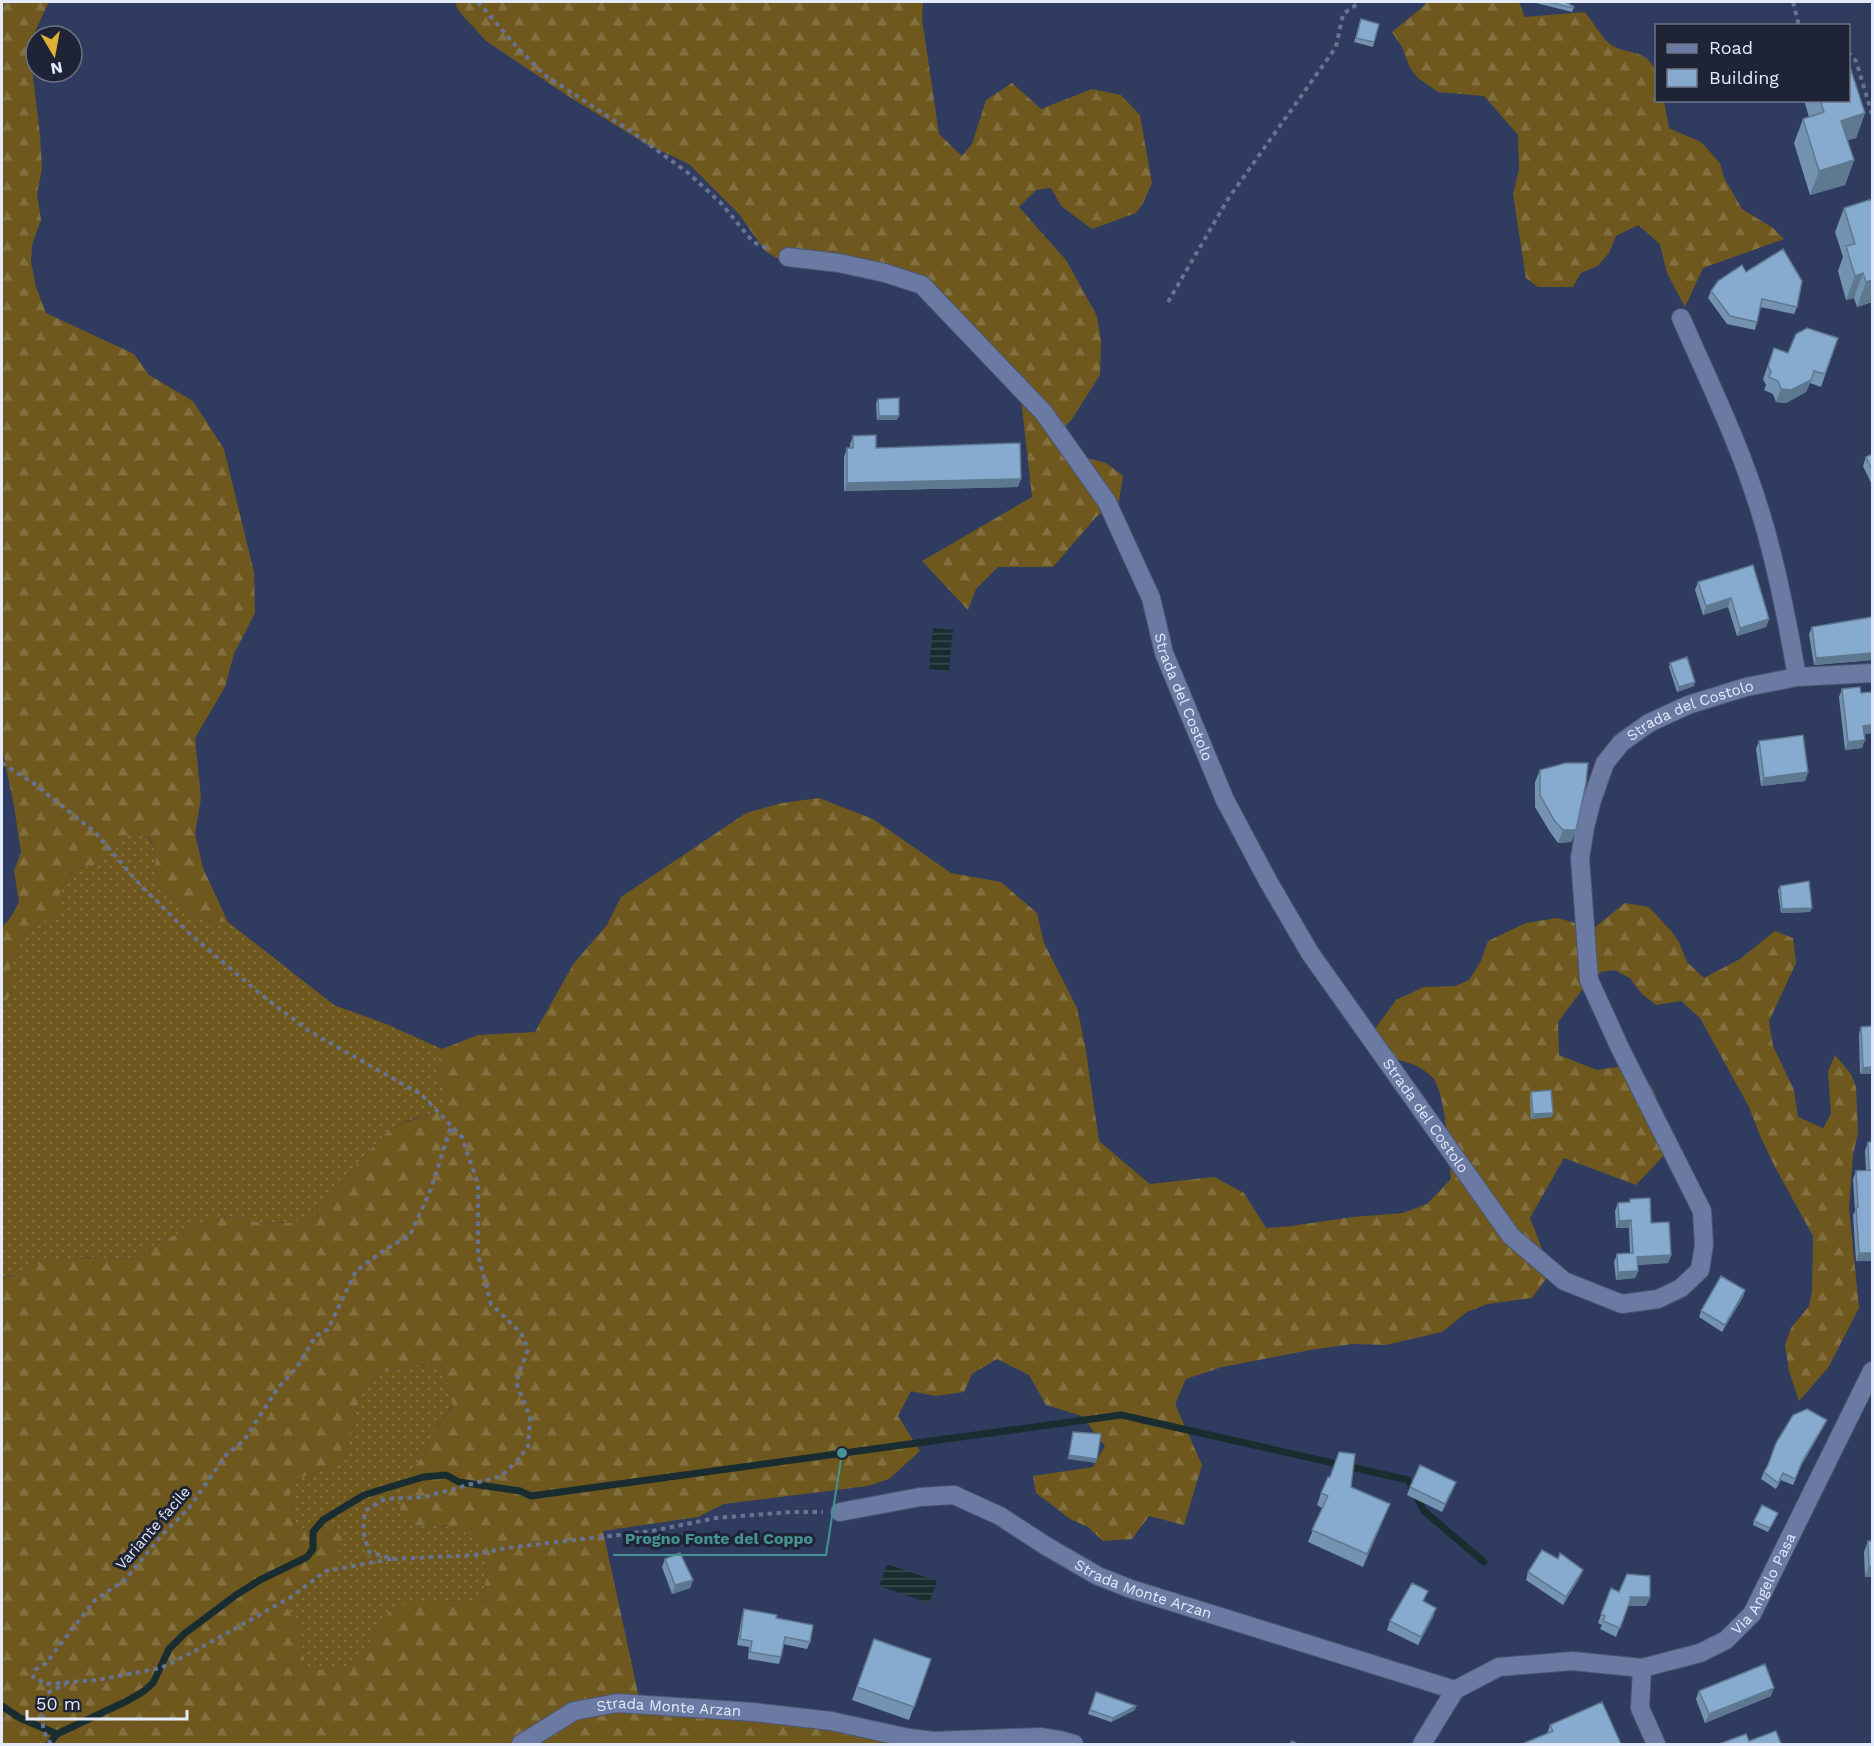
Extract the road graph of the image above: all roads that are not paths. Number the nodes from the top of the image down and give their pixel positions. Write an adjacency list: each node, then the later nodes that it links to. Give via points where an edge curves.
1 (788, 257): 4 (street, Strada del Costolo, via 839,263 922,285 1044,413 1107,502 1151,598 1164,653 1225,800 1310,953 1511,1236 1564,1281 1622,1304 1658,1299 1681,1287 1700,1270 1704,1245 1702,1211 1589,980 1580,858 1592,800 1605,763 1621,742 1650,723 1700,701)
2 (1681, 318): 4 (street, via 1736,443 1763,519)
3 (1872, 673): 4 (street, Strada del Costolo)
4 (1797, 677)
5 (1872, 1371): 7 (street, Via Angelo Pasa, via 1752,1614 1726,1640 1700,1653)
6 (840, 1512): 8 (street, Strada Monte Arzan, via 920,1497 954,1495 1000,1516 1098,1576 1131,1589)
7 (1642, 1668): 8 (street, via 1572,1661 1499,1667); 12 (street, via 1640,1708)
8 (1455, 1690): 11 (street)
9 (521, 1744): 10 (street, Strada Monte Arzan, via 574,1711 617,1703 831,1721 933,1741 1040,1737)
10 (1074, 1744)
11 (1422, 1744)
12 (1656, 1744)

